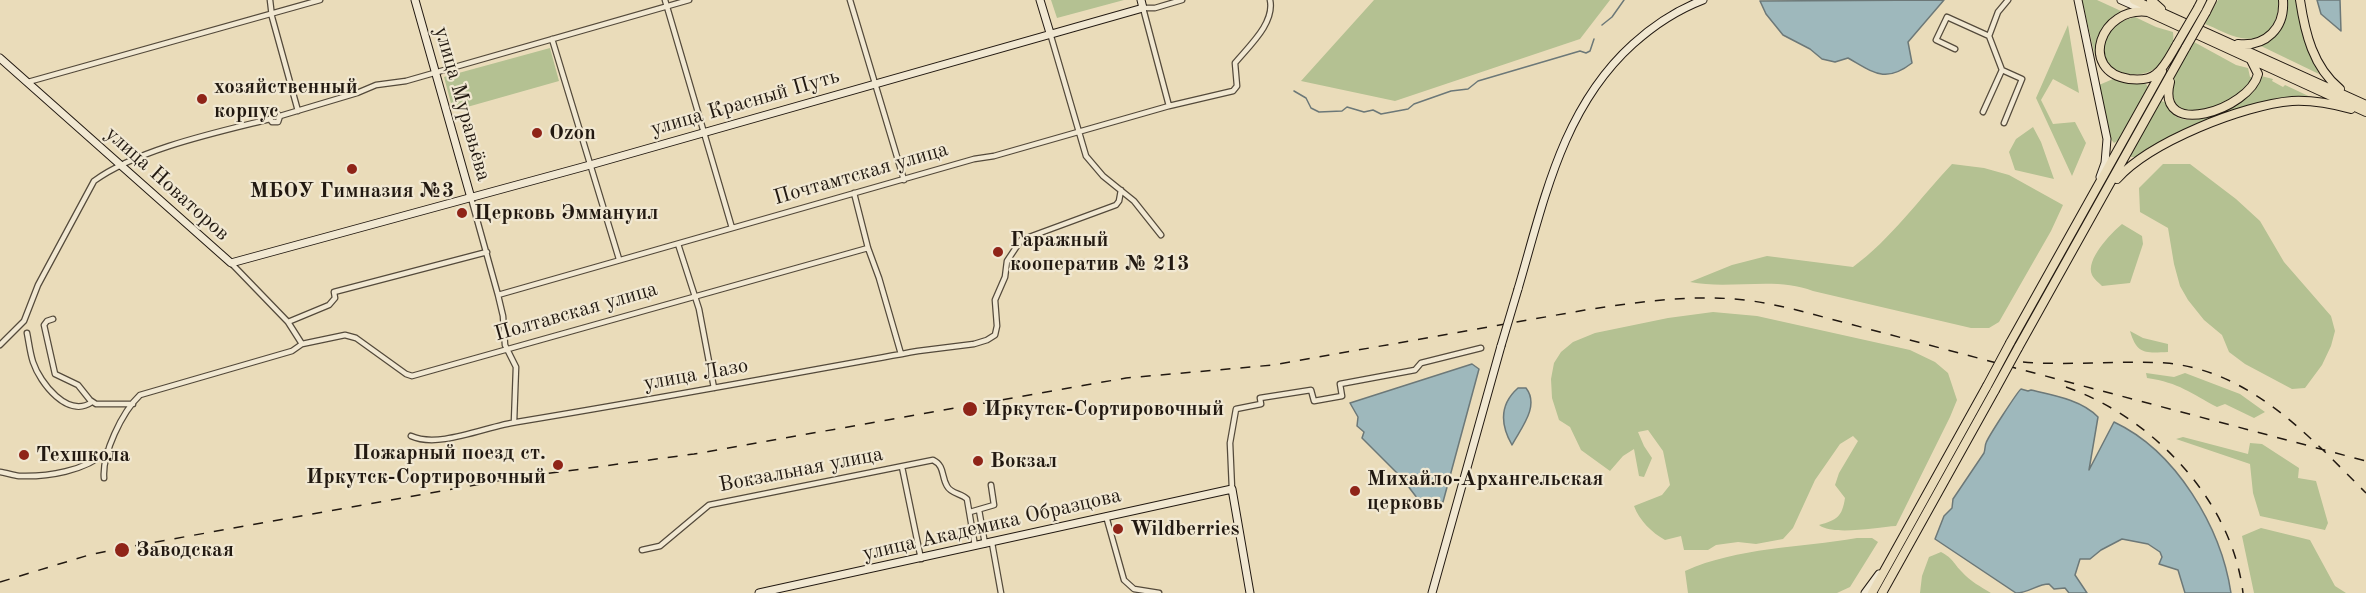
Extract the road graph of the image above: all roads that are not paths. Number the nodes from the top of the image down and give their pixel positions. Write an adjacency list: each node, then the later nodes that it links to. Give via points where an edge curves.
1 (270, 0): 24 (street)
2 (320, 0): 24 (street)
3 (415, 0): 36 (street, улица Муравьёва)
4 (665, 0): 21 (street)
5 (689, 0): 21 (street)
6 (850, 0): 38 (street)
7 (1040, 0): 26 (street)
8 (1141, 0): 22 (street)
9 (1182, 0): 22 (street, улица Красный Путь)
10 (1270, 0): 41 (street, Почтамтская улица, via 1268,21 1235,63 1237,86 1233,91)
11 (1703, 0): 97 (street, bridge, via 1666,19 1639,39 1589,94 1570,128 1555,165 1501,346)
12 (2008, 0): 27 (street, via 1998,12)
13 (2078, 0): 54 (street, via 2107,145 2103,171)
14 (2121, 0): 23 (street)
15 (2134, 0): 25 (main road)
16 (2151, 0): 25 (main road)
17 (2212, 0): 20 (main road)
18 (2283, 0): 30 (main road, via 2279,22 2271,35 2257,44)
19 (2300, 0): 39 (main road, via 2308,39 2321,68 2334,84)
20 (2202, 5): 29 (main road, bridge); 31 (main road, bridge)
21 (667, 6): 28 (street); 46 (street)
22 (1143, 8): 26 (street, улица Красный Путь); 41 (street)
23 (2148, 12): 29 (main road, via 2121,15 2109,27 2100,46 2106,67 2123,77 2149,78 2158,72); 34 (main road)
24 (273, 13): 37 (street); 42 (street)
25 (2172, 17): 30 (main road)
26 (1050, 33): 38 (street, улица Красный Путь); 47 (street)
27 (1989, 36): 32 (street, via 1947,17 1936,40); 35 (street)
28 (552, 39): 36 (street); 49 (street)
29 (2177, 44): 54 (main road)
30 (2234, 44): 39 (main road)
31 (2186, 47): 34 (main road, via 2168,91 2173,107 2187,116 2223,107 2248,91 2258,74); 55 (main road)
32 (1955, 49)
33 (0, 58): 37 (street, улица Новаторов)
34 (2250, 58): 44 (main road)
35 (2002, 70): 43 (street); 45 (street, via 2022,79)
36 (436, 72): 42 (street, via 367,88); 53 (street, улица Муравьёва)
37 (28, 82): 48 (street, улица Новаторов)
38 (874, 84): 46 (street, улица Красный Путь); 50 (street)
39 (2356, 100): 40 (main road)
40 (2366, 105)
41 (1169, 106): 47 (street, Почтамтская улица)
42 (298, 111): 48 (street, via 280,116 274,112 270,119)
43 (1983, 112)
44 (2366, 113): 55 (main road, via 2300,101 2238,113 2196,129 2138,161 2117,178)
45 (2004, 123)
46 (703, 132): 49 (street, улица Красный Путь); 56 (street)
47 (1077, 132): 50 (street, Почтамтская улица); 51 (street, via 1090,163)
48 (123, 165): 62 (street, улица Новаторов); 69 (street, via 90,185 38,285 24,321)
49 (590, 165): 53 (street, улица Красный Путь); 61 (street)
50 (904, 180): 52 (street, Почтамтская улица)
51 (1120, 190): 57 (street); 72 (street, улица Лазо, via 1116,206 1021,240 1013,248 995,300 995,334 987,340)
52 (854, 193): 56 (street, Почтамтская улица); 59 (street)
53 (471, 198): 60 (street, улица Муравьёва); 62 (street, улица Красный Путь)
54 (2088, 202): 74 (main road, bridge, via 2010,343)
55 (2097, 207): 74 (main road, bridge, via 2018,348)
56 (732, 228): 58 (street, Почтамтская улица)
57 (1161, 235)
58 (678, 244): 61 (street, Почтамтская улица); 64 (street)
59 (868, 248): 64 (street, Полтавская улица); 72 (street)
60 (487, 252): 63 (street, улица Муравьёва); 66 (street, via 334,292 335,298 329,305)
61 (619, 259): 63 (street, Почтамтская улица)
62 (231, 263): 66 (street, улица Новаторов)
63 (498, 295): 71 (street, улица Муравьёва)
64 (694, 296): 71 (street, Полтавская улица); 73 (street)
65 (53, 319): 75 (street, via 44,325 53,371 78,385)
66 (288, 322): 68 (street, улица Новаторов)
67 (27, 333): 75 (street, via 33,362 52,392 76,407)
68 (302, 344): 71 (street, Полтавская улица, via 345,335 356,338 412,376); 76 (street, via 296,350 140,395)
69 (0, 345)
70 (1481, 348): 84 (street, via 1421,363 1415,370 1340,384 1342,396 1314,401 1311,390 1260,398 1261,404 1236,409 1230,443)
71 (507, 349): 77 (street, улица Муравьёва, via 517,372)
72 (901, 354): 73 (street, улица Лазо)
73 (714, 388): 77 (street, улица Лазо)
74 (1991, 388): 91 (main road); 100 (main road)
75 (92, 402): 76 (street)
76 (133, 404): 79 (street)
77 (514, 422): 78 (street, улица Лазо, via 446,438 423,440)
78 (411, 436)
79 (108, 450): 81 (street, via 76,470 26,476); 82 (street)
80 (902, 467): 86 (street, Вокзальная улица, via 933,460 941,467 950,491 965,496); 90 (street, Вокзальная улица, via 709,506 660,546); 92 (street)
81 (0, 472)
82 (104, 478)
83 (991, 485): 85 (street, via 994,505)
84 (1232, 489): 87 (street, улица Академика Образцова); 96 (street)
85 (979, 510): 86 (street); 88 (street)
86 (970, 512): 89 (street)
87 (1106, 516): 88 (street, улица Академика Образцова); 95 (street, via 1124,580 1134,589)
88 (989, 544): 89 (street, улица Академика Образцова); 94 (street)
89 (975, 547): 92 (street, улица Академика Образцова)
90 (642, 550)
91 (1897, 550): 98 (street); 99 (main road)
92 (921, 559): 93 (street, улица Академика Образцова)
93 (759, 593)
94 (1001, 593)
95 (1159, 593)
96 (1250, 593)
97 (1432, 593)
98 (1865, 593)
99 (1872, 593)
100 (1882, 593)

